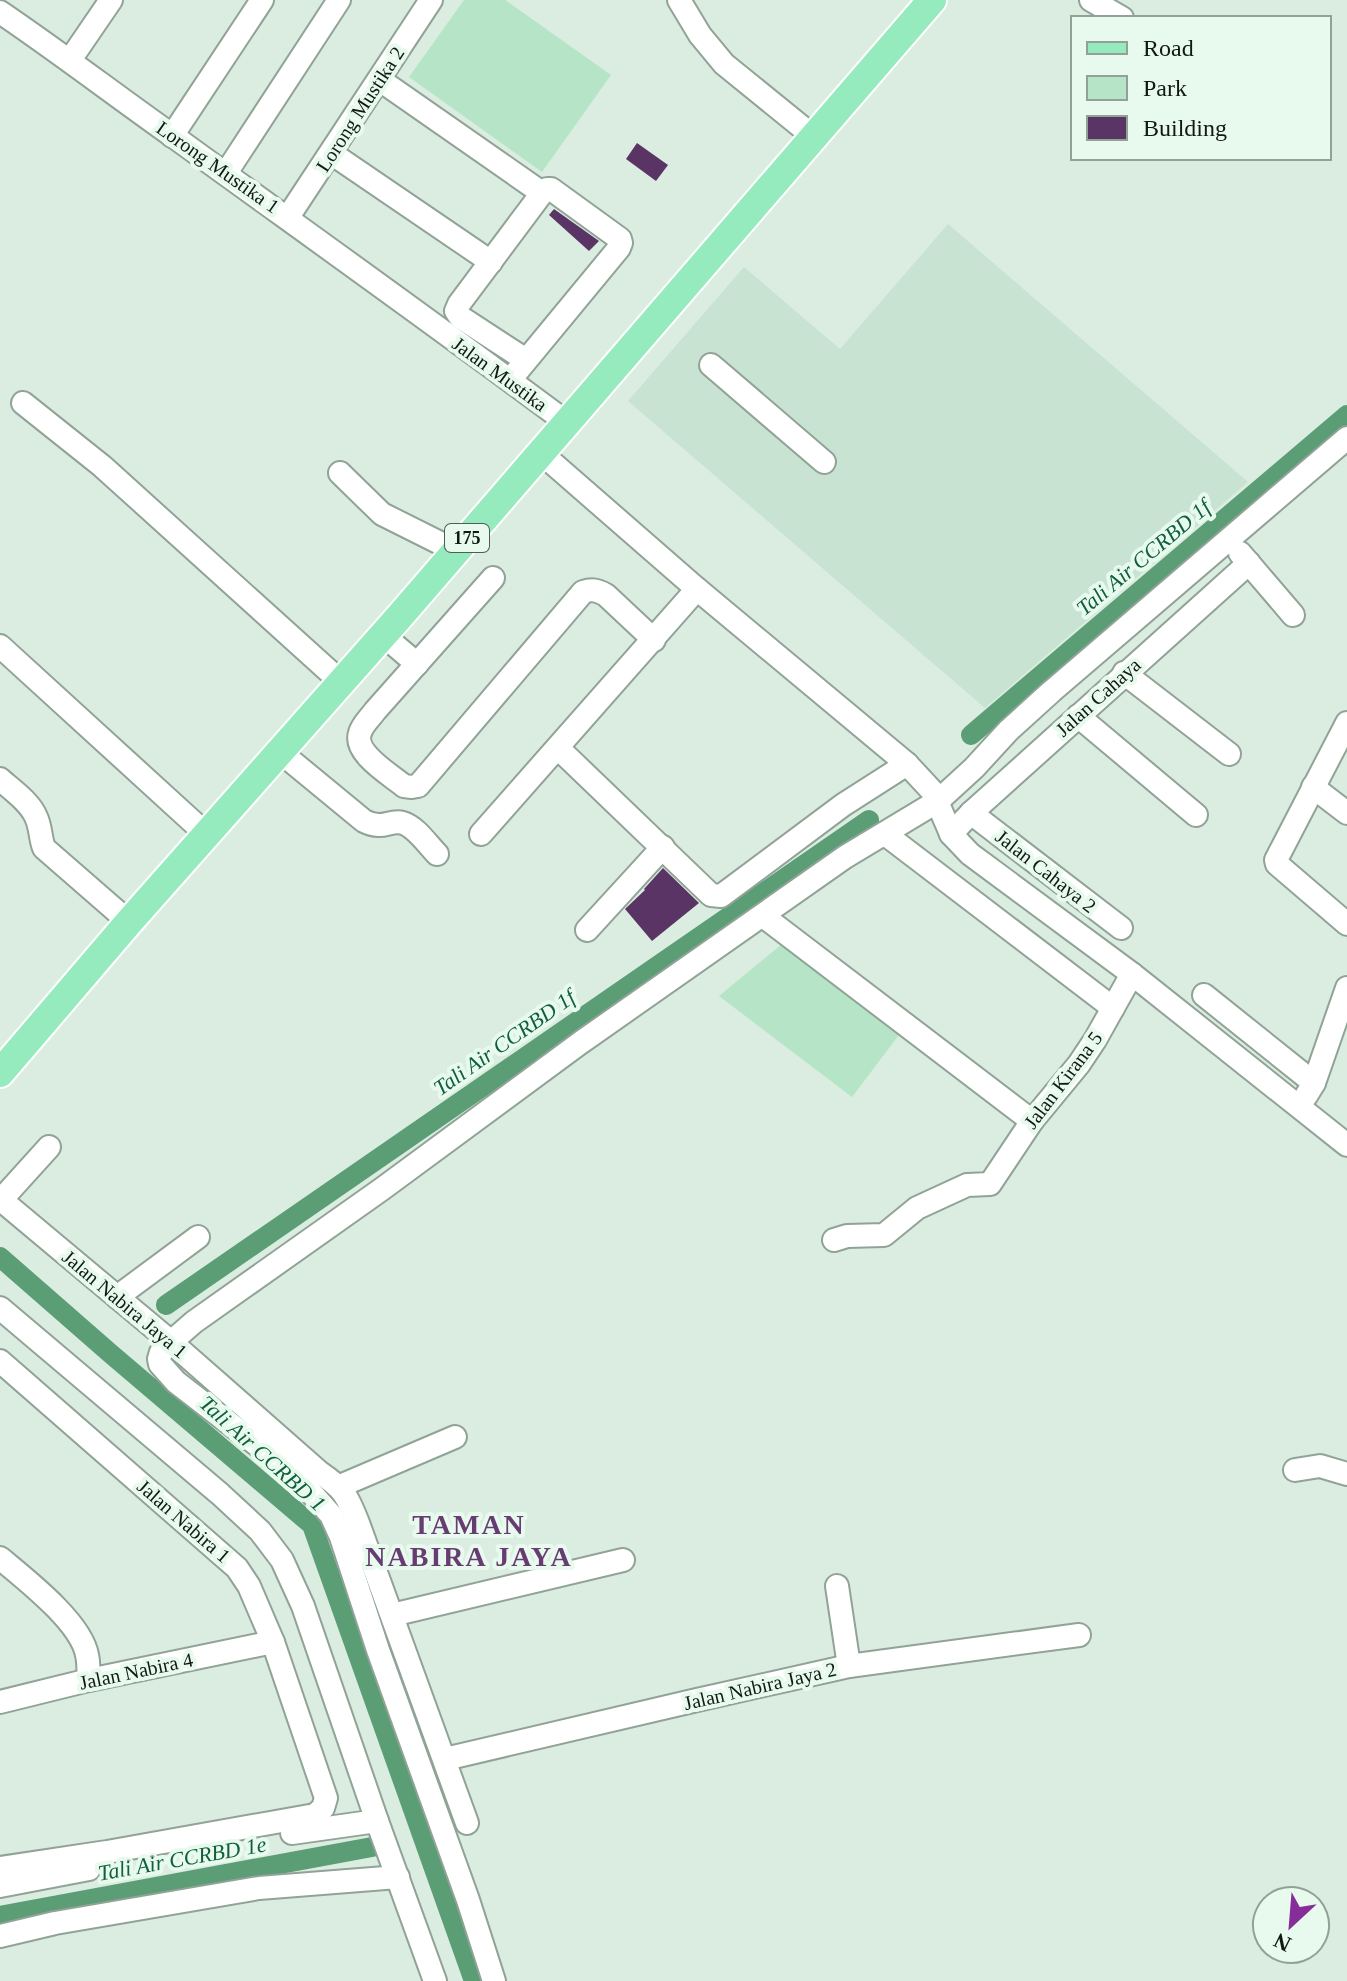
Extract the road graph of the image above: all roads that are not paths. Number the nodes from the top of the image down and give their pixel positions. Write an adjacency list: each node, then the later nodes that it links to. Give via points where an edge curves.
1 (111, 0): 10 (street)
2 (262, 0): 12 (street)
3 (339, 0): 15 (street)
4 (431, 0): 11 (street, Lorong Mustika 2)
5 (679, 0): 13 (street, via 724,64)
6 (932, 0): 13 (main road, 175)
7 (1091, 0): 9 (street)
8 (0, 12): 10 (street, Lorong Mustika 1)
9 (1119, 16)
10 (70, 60): 12 (street, Lorong Mustika 1)
11 (380, 80): 14 (street, Lorong Mustika 2); 16 (street)
12 (172, 136): 15 (street, Lorong Mustika 1)
13 (814, 137): 24 (main road, 175)
14 (331, 153): 17 (street, Lorong Mustika 2); 18 (street)
15 (226, 173): 17 (street, Lorong Mustika 1)
16 (542, 193): 18 (street); 20 (street, via 551,189 621,243)
17 (288, 217): 19 (street, Lorong Mustika 1)
18 (491, 262): 20 (street, via 456,311)
19 (433, 326): 22 (street, Jalan Mustika)
20 (526, 360): 22 (street)
21 (711, 365): 27 (street)
22 (510, 380): 24 (street, Jalan Mustika)
23 (23, 403): 40 (street, via 102,466)
24 (566, 422): 26 (main road, 175)
25 (1347, 438): 29 (street)
26 (541, 453): 30 (main road, 175); 33 (street)
27 (824, 462)
28 (340, 473): 30 (street, via 382,514)
29 (1229, 540): 31 (street); 49 (street, via 1052,691)
30 (456, 551): 35 (main road, 175)
31 (1249, 563): 34 (street); 39 (street, Jalan Cahaya)
32 (493, 578): 38 (street)
33 (697, 589): 36 (street); 46 (street)
34 (1293, 615)
35 (383, 635): 38 (street); 40 (main road, 175)
36 (654, 640): 38 (street, via 606,595 583,592 412,787 363,752 359,739 375,711); 43 (street)
37 (0, 646): 53 (street)
38 (417, 664)
39 (1124, 673): 41 (street, Jalan Cahaya); 45 (street)
40 (341, 682): 44 (main road, 175)
41 (1078, 716): 50 (street, Jalan Cahaya); 52 (street)
42 (1347, 723): 48 (street)
43 (558, 748): 54 (street); 57 (street)
44 (279, 751): 53 (main road, 175); 58 (street, via 364,821 374,826 400,822)
45 (1229, 754)
46 (907, 764): 49 (street); 57 (street, via 721,896 711,895)
47 (0, 779): 60 (street, via 34,812 44,848)
48 (1313, 787): 51 (street); 61 (street, via 1276,860)
49 (938, 801): 55 (street); 56 (street)
50 (971, 813): 56 (street, Jalan Cahaya); 62 (street, Jalan Cahaya 2)
51 (1347, 813)
52 (1196, 815)
53 (206, 834): 60 (main road, 175)
54 (481, 834)
55 (885, 834): 59 (street); 67 (street)
56 (951, 834): 64 (street, via 970,854)
57 (663, 847): 63 (street)
58 (437, 854)
59 (763, 916): 71 (street); 79 (street)
60 (129, 922): 68 (main road, 175)
61 (1347, 924)
62 (1121, 928)
63 (587, 930)
64 (1132, 974): 67 (street, Jalan Kirana 5); 70 (street)
65 (1347, 988): 69 (street)
66 (1204, 995): 69 (street)
67 (1113, 1008): 71 (street, Jalan Kirana 5, via 1079,1064)
68 (0, 1073)
69 (1314, 1083): 70 (street)
70 (1300, 1107): 72 (street)
71 (1032, 1121): 76 (street, Jalan Kirana 5, via 990,1184 967,1185 917,1208 884,1235)
72 (1347, 1145)
73 (49, 1147): 74 (street)
74 (0, 1200): 77 (street, Jalan Nabira Jaya 1)
75 (198, 1237): 77 (street)
76 (834, 1240)
77 (117, 1297): 79 (street, Jalan Nabira Jaya 1)
78 (0, 1308): 95 (street, via 220,1494 269,1542 303,1606)
79 (171, 1342): 84 (street, Jalan Nabira Jaya 1); 102 (street, via 159,1359 165,1372 277,1460 331,1515)
80 (0, 1361): 90 (street, Jalan Nabira 1, via 237,1568)
81 (455, 1437): 84 (street)
82 (1295, 1470): 83 (street, via 1320,1466)
83 (1347, 1474)
84 (340, 1486): 88 (street, Jalan Nabira Jaya 1)
85 (0, 1558): 92 (street, via 79,1634)
86 (623, 1560): 88 (street)
87 (837, 1586): 91 (street)
88 (392, 1615): 94 (street, Jalan Nabira Jaya 1)
89 (1079, 1635): 91 (street, Jalan Nabira Jaya 2)
90 (273, 1642): 92 (street, Jalan Nabira 4); 97 (street, Jalan Nabira 1, via 326,1798 315,1815)
91 (849, 1666): 94 (street, Jalan Nabira Jaya 2)
92 (89, 1680): 93 (street, Jalan Nabira 4)
93 (3, 1698)
94 (445, 1759): 96 (street, Jalan Nabira Jaya 1)
95 (377, 1821): 98 (street); 99 (street, via 218,1843)
96 (467, 1823)
97 (0, 1868)
98 (398, 1877): 100 (street, via 259,1888); 101 (street)
99 (0, 1886)
100 (0, 1936)
101 (435, 1981)
102 (494, 1981)

